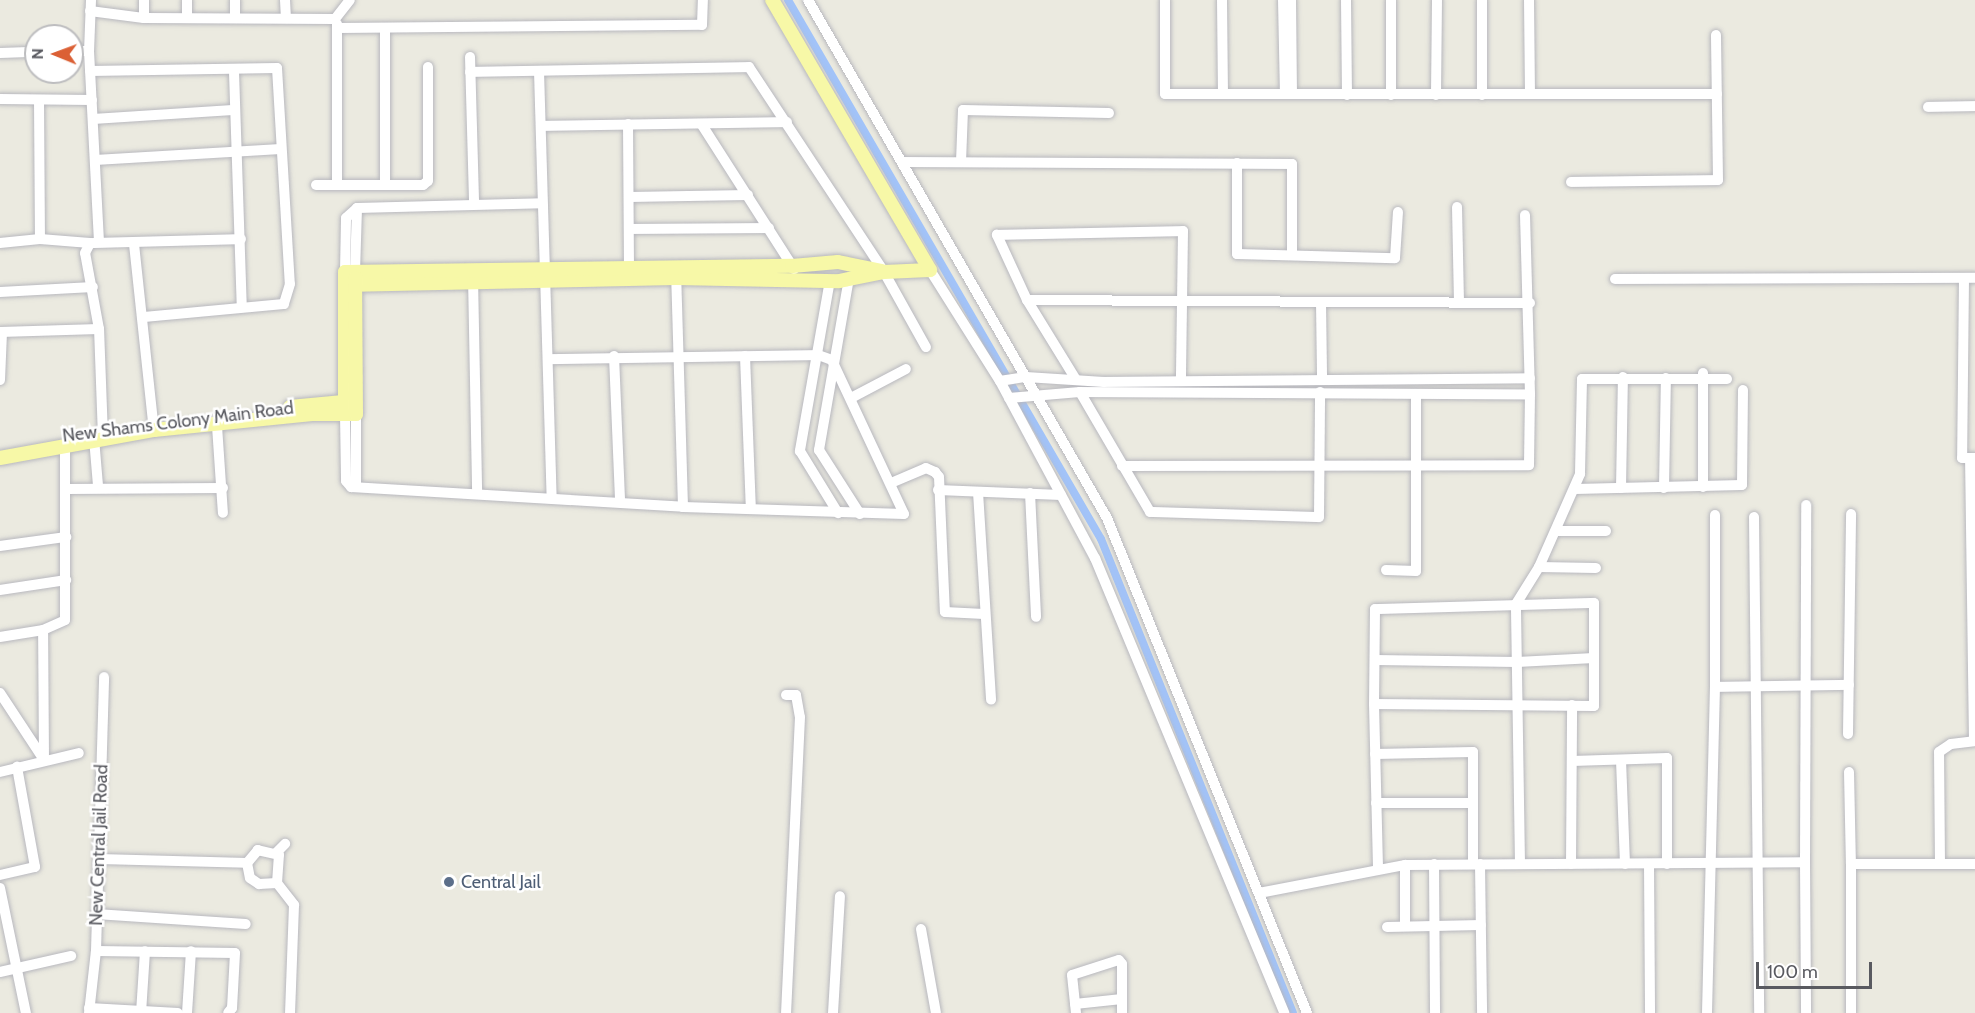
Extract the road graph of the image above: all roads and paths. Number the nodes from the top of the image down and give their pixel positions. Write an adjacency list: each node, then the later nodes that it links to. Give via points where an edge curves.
1 (144, 0): 21 (street)
2 (187, 0): 19 (street)
3 (235, 0): 20 (street)
4 (285, 0): 22 (street)
5 (350, 0): 23 (street)
6 (703, 0): 24 (street, via 702,26)
7 (772, 0): 81 (main road)
8 (808, 0): 59 (street)
9 (1165, 0): 36 (street, via 1165,94)
10 (1222, 0): 36 (street)
11 (1282, 0): 37 (street)
12 (1291, 0): 37 (street)
13 (1346, 0): 40 (street)
14 (1391, 0): 41 (street)
15 (1437, 0): 42 (street)
16 (1482, 0): 43 (street)
17 (1529, 0): 38 (street)
18 (90, 5): 21 (street); 27 (street)
19 (187, 16): 20 (street); 21 (street)
20 (235, 17): 22 (street)
21 (144, 18)
22 (286, 18): 23 (street)
23 (336, 24): 24 (street); 65 (street)
24 (385, 29): 63 (street)
25 (1716, 35): 39 (street)
26 (84, 51): 27 (street)
27 (89, 51): 32 (street)
28 (24, 52): 29 (street)
29 (0, 53)
30 (470, 57): 35 (street)
31 (428, 67): 63 (street, via 428,181)
32 (90, 71): 34 (street); 46 (street)
33 (539, 71): 35 (street); 52 (street, via 749,67); 55 (street)
34 (234, 72): 49 (street); 56 (street, via 277,68 284,141)
35 (470, 72): 68 (street)
36 (1223, 94): 37 (street)
37 (1288, 94): 40 (street)
38 (1530, 94): 39 (street); 43 (street)
39 (1717, 94): 62 (street, via 1718,180)
40 (1347, 95): 41 (street)
41 (1391, 95): 42 (street)
42 (1436, 95): 43 (street)
43 (1482, 95)
44 (0, 99): 45 (street)
45 (39, 100): 46 (street); 75 (street)
46 (92, 100): 51 (street)
47 (1975, 106): 48 (street)
48 (1928, 107)
49 (233, 110): 51 (street); 57 (street)
50 (1109, 113): 60 (street, via 963,110)
51 (93, 119): 58 (street)
52 (787, 122): 54 (street); 83 (street)
53 (628, 124): 54 (street); 55 (street); 67 (street)
54 (702, 125): 66 (street)
55 (542, 126): 69 (street)
56 (281, 149): 57 (street); 100 (street, via 290,284 284,304)
57 (236, 152): 58 (street); 76 (street)
58 (95, 160): 77 (street)
59 (904, 162): 60 (street); 113 (street)
60 (961, 162): 61 (street)
61 (1237, 163): 80 (street, via 1292,164); 80 (street, via 1237,254)
62 (1571, 182)
63 (385, 184): 65 (street)
64 (316, 185): 65 (street)
65 (338, 185)
66 (748, 195): 67 (street); 73 (street)
67 (629, 197): 74 (street)
68 (474, 202): 69 (street); 88 (street, via 357,208 346,218)
69 (542, 203): 86 (street)
70 (1457, 207): 98 (street)
71 (1398, 212): 80 (street, via 1395,258)
72 (1525, 214): 99 (street)
73 (770, 228): 74 (street); 82 (street)
74 (630, 229): 85 (street)
75 (40, 239): 77 (street); 78 (street)
76 (241, 239): 79 (street); 100 (street)
77 (94, 242): 79 (street); 93 (street, via 85,253)
78 (0, 243)
79 (134, 244): 101 (street)
80 (1292, 255)
81 (930, 270): 83 (main road); 122 (street)
82 (795, 272): 83 (main road, via 838,262); 84 (main road); 92 (main road)
83 (884, 272): 89 (main road); 104 (street)
84 (676, 273): 85 (main road); 107 (street)
85 (629, 274): 86 (main road)
86 (547, 275): 87 (main road); 109 (street)
87 (473, 276): 88 (main road); 151 (street)
88 (350, 278): 131 (main road)
89 (849, 278): 92 (main road); 110 (street)
90 (1969, 278): 91 (street); 138 (street, via 1962,458)
91 (1615, 279)
92 (830, 280): 105 (street)
93 (93, 287): 94 (street); 102 (street)
94 (0, 292)
95 (1027, 300): 96 (street); 96 (street, via 997,235 1183,231); 115 (street)
96 (1182, 302): 97 (street); 119 (street)
97 (1321, 302): 98 (street); 116 (street)
98 (1459, 303): 99 (street)
99 (1530, 303): 117 (street)
100 (242, 307): 101 (street)
101 (144, 317): 132 (street)
102 (99, 329): 103 (street); 134 (street)
103 (1, 332): 121 (street)
104 (926, 347)
105 (818, 355): 108 (street); 110 (street); 161 (street, via 800,452)
106 (614, 356): 107 (street); 109 (street); 156 (street)
107 (680, 356): 108 (street); 158 (street)
108 (745, 356): 159 (street)
109 (549, 358): 155 (street)
110 (832, 360): 129 (street); 162 (street, via 819,450)
111 (906, 369): 129 (street)
112 (1703, 376): 118 (street); 120 (street); 144 (street)
113 (1022, 377): 115 (street); 122 (street); 126 (street)
114 (1623, 377): 118 (street); 146 (street); 149 (street, via 1582,379 1580,474)
115 (1075, 378): 119 (street, via 1104,382)
116 (1322, 378): 117 (street); 119 (street)
117 (1530, 378): 128 (street)
118 (1666, 378): 147 (street)
119 (1181, 379)
120 (1728, 379)
121 (0, 380)
122 (1003, 380): 130 (street)
123 (1743, 390): 144 (street, via 1742,485)
124 (1080, 392): 125 (street); 126 (street); 140 (street)
125 (1320, 392): 127 (street); 139 (street)
126 (1032, 394): 130 (street); 229 (street, via 1076,459 1127,561)
127 (1416, 394): 128 (street); 141 (street)
128 (1530, 394): 141 (street, via 1529,465)
129 (850, 398): 142 (street)
130 (1011, 398): 154 (street)
131 (351, 407): 132 (main road, New Shams Colony Main Road); 133 (main road, New Shams Colony Main Road); 151 (street, via 356,487)
132 (153, 426): 133 (main road, New Shams Colony Main Road); 134 (main road, New Shams Colony Main Road)
133 (217, 426): 145 (street)
134 (100, 435): 135 (main road, New Shams Colony Main Road); 136 (main road, New Shams Colony Main Road); 143 (street)
135 (65, 444): 137 (main road, New Shams Colony Main Road); 148 (street)
136 (0, 450)
137 (0, 458)
138 (1972, 458): 222 (street, via 1974,741 1951,744 1939,752)
139 (1320, 465): 140 (street); 140 (street, via 1320,517 1150,512); 141 (street)
140 (1122, 466)
141 (1416, 466): 172 (street, via 1416,571)
142 (891, 483): 150 (street, via 926,468 939,477); 162 (street, via 904,514)
143 (98, 486): 145 (street); 148 (street)
144 (1703, 487): 147 (street)
145 (223, 488): 160 (street)
146 (1621, 488): 147 (street); 149 (street)
147 (1664, 488)
148 (66, 489): 168 (street)
149 (1575, 489): 166 (street)
150 (938, 490): 152 (street); 176 (street, via 945,612)
151 (477, 492): 155 (street)
152 (978, 492): 153 (street); 176 (street)
153 (1030, 493): 154 (street); 177 (street)
154 (1061, 495): 257 (street, via 1095,558)
155 (552, 497): 156 (street)
156 (620, 502): 158 (street)
157 (1806, 505): 185 (street)
158 (682, 507): 159 (street)
159 (751, 509): 161 (street)
160 (223, 513)
161 (838, 513): 162 (street)
162 (860, 514)
163 (1851, 514): 186 (street)
164 (1715, 515): 187 (street)
165 (1754, 517): 184 (street)
166 (1557, 531): 167 (street); 170 (street)
167 (1606, 531)
168 (66, 537): 169 (street); 173 (street)
169 (0, 546)
170 (1539, 567): 171 (street); 175 (street)
171 (1596, 568)
172 (1386, 570)
173 (66, 580): 174 (street); 178 (street, via 65,620)
174 (0, 590)
175 (1516, 604): 180 (street, via 1593,603); 181 (street, via 1375,609); 182 (street)
176 (984, 614): 190 (street)
177 (1036, 617)
178 (43, 630): 179 (street); 194 (street)
179 (0, 637)
180 (1594, 658): 182 (street); 192 (street, via 1594,706)
181 (1375, 660): 182 (street); 191 (street)
182 (1517, 662): 193 (street)
183 (104, 677): 209 (street, New Central Jail Road)
184 (1755, 685): 185 (street); 187 (street); 220 (street)
185 (1804, 685): 186 (street); 210 (street)
186 (1849, 685): 196 (street)
187 (1715, 687): 219 (street)
188 (0, 693): 195 (street)
189 (786, 695): 253 (street, via 796,695 801,717)
190 (991, 700)
191 (1374, 704): 193 (street); 198 (street)
192 (1572, 705): 193 (street); 201 (street)
193 (1518, 707): 214 (street)
194 (42, 719): 195 (street); 199 (street)
195 (21, 721): 199 (street)
196 (1848, 734)
197 (79, 753): 199 (street)
198 (1375, 754): 205 (street); 206 (street, via 1473,752)
199 (44, 760): 202 (street)
200 (1621, 760): 201 (street); 216 (street); 218 (street, via 1666,758)
201 (1572, 761): 215 (street)
202 (17, 767): 203 (street); 226 (street, via 35,867)
203 (0, 771)
204 (1849, 772): 221 (street)
205 (1376, 803): 206 (street); 225 (street)
206 (1472, 803): 213 (street)
207 (285, 844): 208 (street)
208 (276, 853): 211 (street, via 258,850); 227 (street, via 280,860)
209 (99, 860): 211 (street); 231 (street, New Central Jail Road)
210 (1805, 862): 220 (street); 264 (street)
211 (247, 863): 227 (street, via 250,878 259,884)
212 (1434, 864): 213 (street); 224 (street); 233 (street)
213 (1477, 864): 214 (street); 234 (street)
214 (1521, 864): 215 (street)
215 (1571, 864): 216 (street)
216 (1624, 864): 217 (street)
217 (1649, 864): 218 (street); 261 (street)
218 (1667, 864): 219 (street)
219 (1711, 864): 220 (street); 262 (street)
220 (1759, 864): 263 (street)
221 (1851, 864): 222 (street); 265 (street)
222 (1940, 864): 223 (street)
223 (1975, 864)
224 (1405, 865): 225 (street); 235 (street)
225 (1378, 868): 229 (street)
226 (0, 875)
227 (277, 883): 252 (street, via 294,905)
228 (0, 888): 242 (street)
229 (1259, 893): 258 (street)
230 (840, 896): 254 (street)
231 (96, 914): 232 (street); 238 (street, New Central Jail Road)
232 (246, 924)
233 (1435, 925): 234 (street); 235 (street); 259 (street)
234 (1481, 925): 260 (street)
235 (1405, 926): 236 (street)
236 (1387, 927)
237 (921, 929): 255 (street)
238 (96, 951): 239 (street); 246 (street, New Central Jail Road)
239 (145, 951): 240 (street); 247 (street)
240 (191, 951): 250 (street); 251 (street, via 235,953 232,1008)
241 (71, 956): 242 (street)
242 (16, 968): 243 (street); 248 (street)
243 (0, 972)
244 (1122, 999): 245 (street); 245 (street, via 1119,960 1072,975); 256 (street)
245 (1075, 1008)
246 (89, 1011): 247 (street)
247 (141, 1012): 249 (street)
248 (26, 1013)
249 (178, 1013)
250 (187, 1013)
251 (228, 1013)
252 (290, 1013)
253 (786, 1013)
254 (833, 1013)
255 (936, 1013)
256 (1122, 1013)
257 (1284, 1013)
258 (1307, 1013)
259 (1435, 1013)
260 (1482, 1013)
261 (1650, 1013)
262 (1707, 1013)
263 (1759, 1013)
264 (1806, 1013)
265 (1851, 1013)

